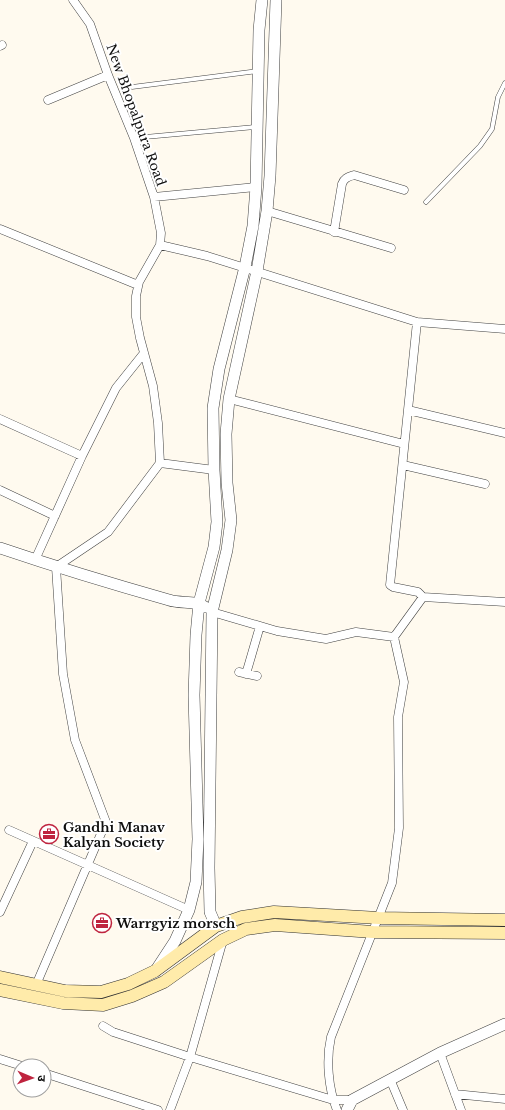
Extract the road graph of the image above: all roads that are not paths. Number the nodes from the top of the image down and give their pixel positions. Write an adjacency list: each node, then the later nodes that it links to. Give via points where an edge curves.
1 (74, 0): 5 (street, New Bhopalpura Road, via 90,24)
2 (262, 0): 4 (street)
3 (276, 0): 15 (street)
4 (258, 71): 7 (lane); 9 (street)
5 (108, 75): 8 (street); 10 (street, New Bhopalpura Road)
6 (505, 83): 14 (lane, via 498,97 492,129 480,146)
7 (132, 87)
8 (48, 100)
9 (257, 126): 10 (lane); 11 (street)
10 (134, 138): 13 (street, New Bhopalpura Road)
11 (256, 187): 13 (street); 20 (street, via 253,226)
12 (404, 190): 17 (street, via 354,176 344,179)
13 (154, 197): 18 (street, New Bhopalpura Road, via 161,233)
14 (426, 202)
15 (267, 211): 17 (street); 21 (street)
16 (0, 228): 22 (street)
17 (334, 232): 19 (street)
18 (160, 245): 20 (street); 22 (street)
19 (391, 248)
20 (245, 267): 21 (street); 34 (street, via 219,369 214,408)
21 (258, 271): 23 (street); 26 (street)
22 (138, 285): 25 (street, via 136,317)
23 (417, 322): 24 (street); 27 (street)
24 (505, 329)
25 (144, 353): 31 (street, via 116,388); 32 (street, via 153,386)
26 (229, 399): 30 (street); 44 (street, via 226,434 231,520 227,550)
27 (408, 410): 29 (street); 30 (street)
28 (0, 419): 31 (street)
29 (505, 433)
30 (404, 444): 33 (street)
31 (82, 456): 37 (street)
32 (160, 463): 34 (street); 40 (street, via 108,532)
33 (403, 465): 35 (street); 41 (street, via 390,585 418,592)
34 (214, 470): 43 (street, via 217,522 214,547)
35 (485, 484)
36 (0, 490): 37 (street)
37 (55, 516): 39 (street)
38 (0, 548): 39 (street)
39 (35, 560): 40 (street)
40 (56, 567): 43 (street, via 176,602); 50 (street, via 64,674 75,740 106,822)
41 (423, 597): 42 (street); 46 (street)
42 (505, 602)
43 (199, 603): 44 (street); 51 (street, via 194,695 198,839 196,882)
44 (212, 612): 45 (street); 55 (street, via 209,868 210,912)
45 (260, 626): 46 (street, via 326,639 356,632); 47 (street, via 242,673)
46 (394, 637): 53 (street, via 404,682 398,717 399,828 392,883)
47 (257, 676)
48 (9, 830): 49 (street)
49 (33, 841): 50 (street); 52 (street)
50 (89, 864): 51 (street); 61 (street)
51 (189, 910): 59 (street, via 175,941)
52 (0, 912)
53 (379, 918): 54 (main road); 55 (main road, via 274,912 242,917); 56 (street)
54 (505, 920)
55 (216, 926): 59 (main road)
56 (373, 932): 57 (main road); 58 (main road, via 275,925 246,929); 73 (street, via 327,1053)
57 (505, 933)
58 (223, 940): 62 (main road, via 164,982 103,1005 63,1004); 66 (street)
59 (155, 971): 61 (main road, via 128,984 101,992 65,991)
60 (4, 978): 61 (main road); 62 (street)
61 (36, 985)
62 (1, 992)
63 (505, 1024): 65 (street)
64 (103, 1026): 66 (street, via 113,1032)
65 (440, 1052): 70 (street); 71 (street)
66 (190, 1057): 73 (street); 76 (street)
67 (0, 1059): 68 (street)
68 (12, 1063)
69 (52, 1076): 75 (street)
70 (390, 1079): 74 (street); 79 (street)
71 (455, 1094): 72 (street); 80 (street)
72 (505, 1099)
73 (333, 1100): 74 (street); 77 (street)
74 (352, 1100): 78 (street)
75 (158, 1110)
76 (170, 1110)
77 (337, 1110)
78 (347, 1110)
79 (403, 1110)
80 (461, 1110)

